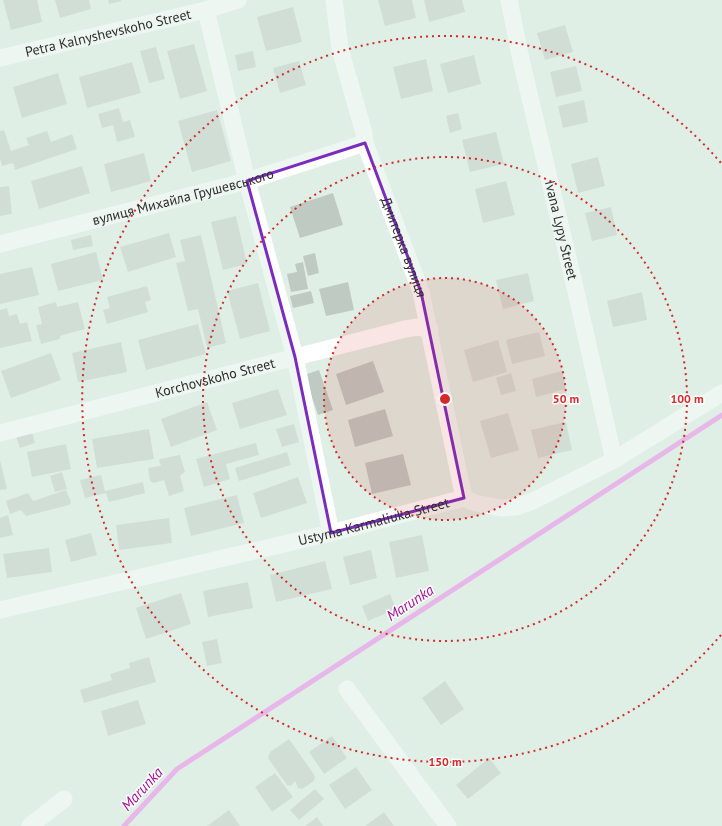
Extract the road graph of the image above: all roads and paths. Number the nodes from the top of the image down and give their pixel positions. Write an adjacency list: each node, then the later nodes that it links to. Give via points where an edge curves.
1 (238, 0): 4 (street, Petra Kalnyshevskoho Street)
2 (334, 0): 6 (street, Дмитерка вулиця, via 340,49)
3 (509, 0): 13 (street, Ivana Lypy Street)
4 (206, 10): 5 (street, Petra Kalnyshevskoho Street); 7 (street)
5 (0, 58)
6 (365, 143): 7 (street, вулиця Михайла Грушевського); 9 (street, Дмитерка вулиця, via 421,292)
7 (247, 181): 8 (street, вулиця Михайла Грушевського); 10 (street)
8 (0, 244)
9 (430, 330): 10 (street, Korchovskoho Street, via 418,327 405,329); 14 (street, Дмитерка вулиця)
10 (295, 356): 12 (street, Korchovskoho Street); 15 (street)
11 (722, 393): 13 (street, Ustyma Karmaliuka Street)
12 (0, 433)
13 (614, 460): 14 (street, Ustyma Karmaliuka Street, via 516,507 501,508)
14 (464, 498): 15 (street, Ustyma Karmaliuka Street)
15 (331, 533): 16 (street, Ustyma Karmaliuka Street)
16 (0, 610)
17 (348, 689): 20 (street)
18 (64, 799): 19 (street)
19 (30, 826)
20 (448, 826)

